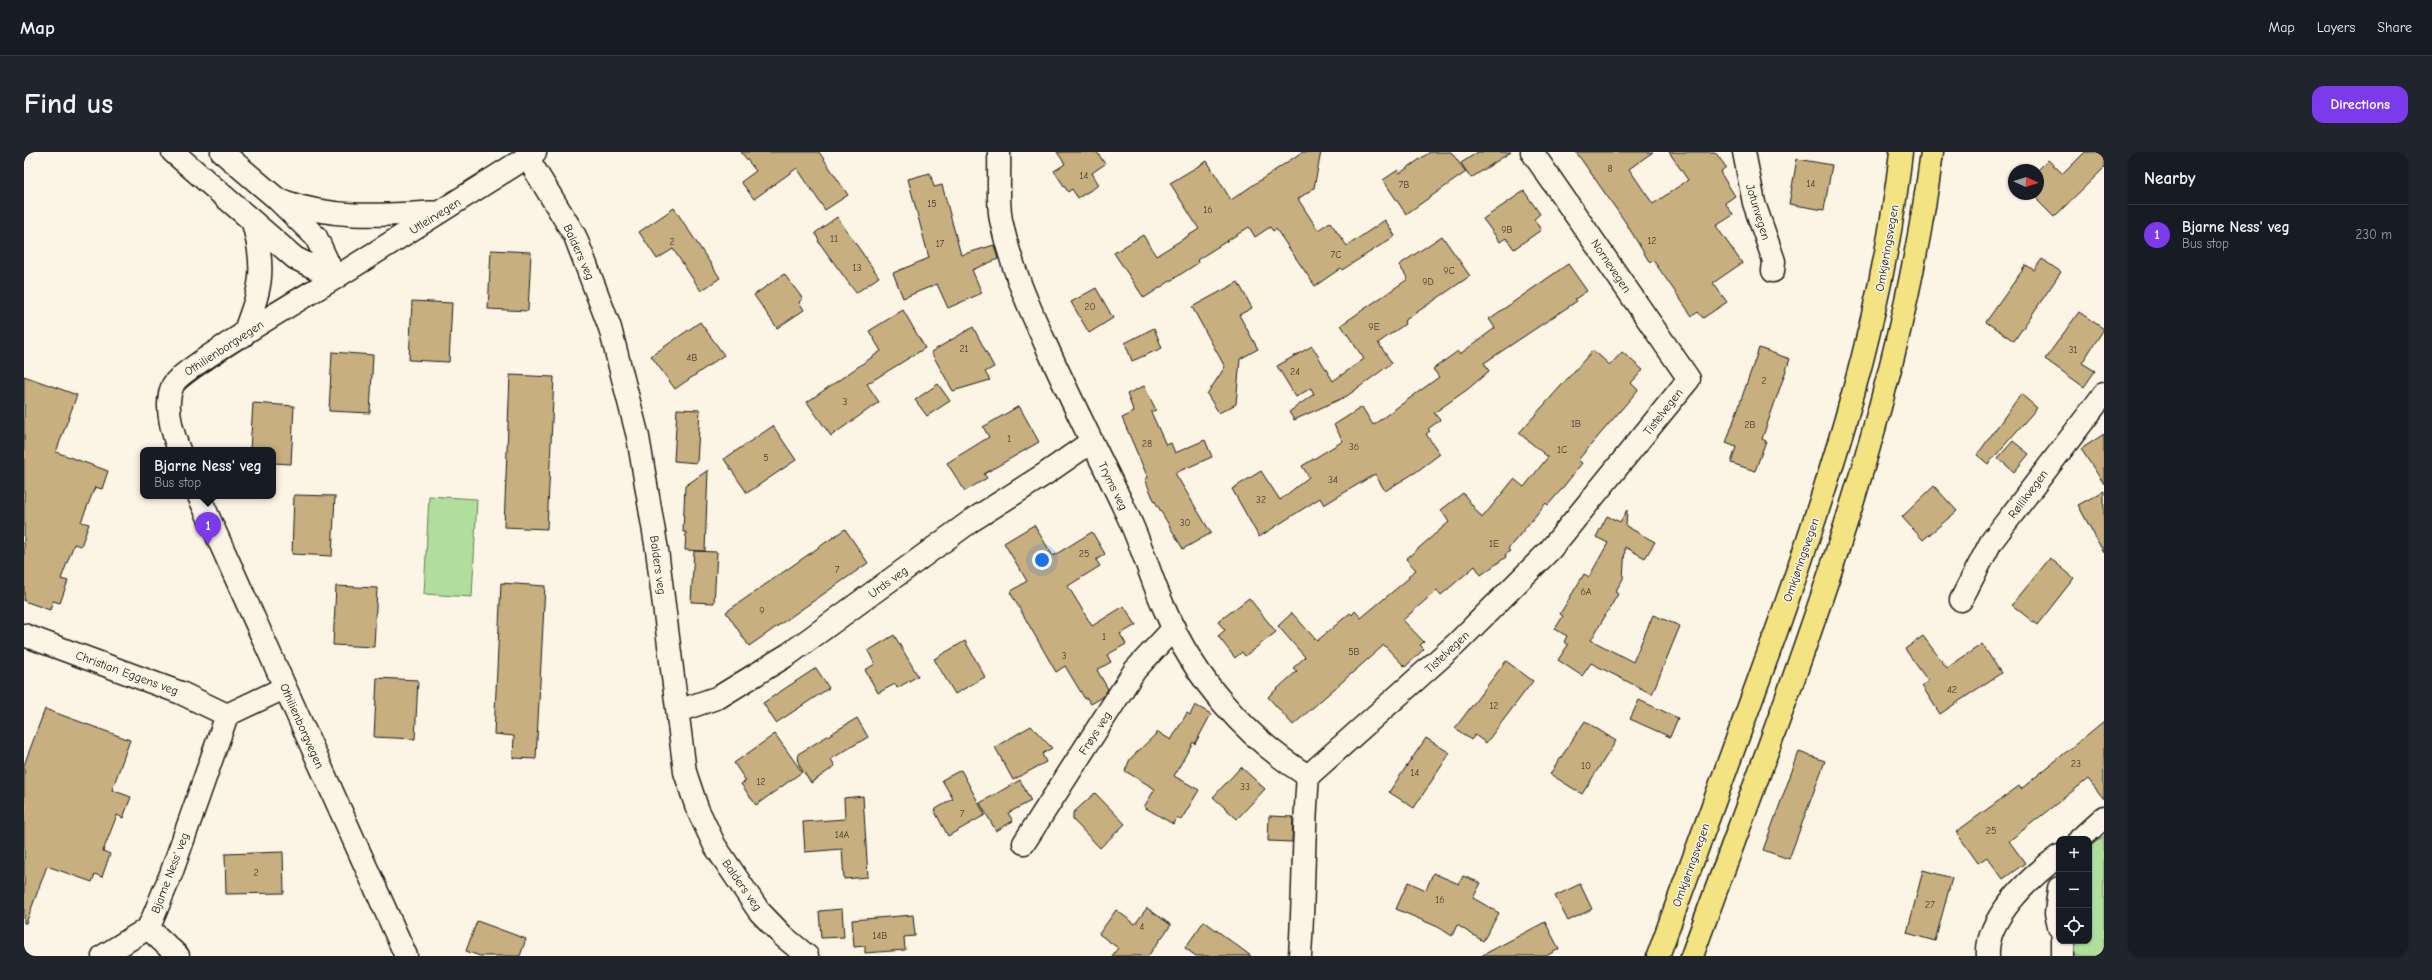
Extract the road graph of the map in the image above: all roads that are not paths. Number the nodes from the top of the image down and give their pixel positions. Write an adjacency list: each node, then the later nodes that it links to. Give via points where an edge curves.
1 (173, 152): 11 (street, via 226,196)
2 (222, 152): 9 (street)
3 (999, 152): 17 (street, Tryms veg, via 1001,219 1015,270)
4 (1532, 152): 15 (street, Nornevegen)
5 (1744, 152): 12 (street, Jotunvegen, via 1754,203 1774,261)
6 (1901, 152): 38 (highway, Omkjøringsvegen, via 1894,216 1878,300 1833,463 1804,554)
7 (1932, 152): 39 (highway, via 1923,220 1905,306 1864,470 1796,670)
8 (531, 155): 10 (street, Utleirvegen); 24 (street, Balders veg, via 575,236 610,328 638,437 657,550)
9 (276, 198): 10 (street, via 304,209 358,216); 13 (street, via 316,237)
10 (442, 211): 13 (street, Utleirvegen)
11 (253, 223): 13 (street, via 295,258); 14 (street, via 261,250 262,268 257,299)
12 (1773, 271)
13 (335, 278): 14 (street, Othilienborgvegen)
14 (243, 336): 18 (street, Othilienborgvegen, via 196,365 173,383 169,398 170,416)
15 (1689, 379): 26 (street, Tistelvegen, via 1550,550 1456,644)
16 (2104, 394): 20 (street, Røllikvegen, via 1991,542)
17 (1091, 442): 21 (street, Tryms veg, via 1126,512); 24 (street, Urds veg, via 971,521 789,654 719,697)
18 (178, 447)
19 (201, 499): 23 (street, Othilienborgvegen)
20 (1961, 600)
21 (1174, 628): 26 (street, Tryms veg, via 1197,667 1222,701 1255,737 1282,760); 29 (street, Frøys veg, via 1135,670)
22 (24, 635): 25 (street, Christian Eggens veg, via 181,693)
23 (284, 688): 25 (street); 35 (street, Othilienborgvegen)
24 (678, 710): 36 (street, Balders veg, via 685,772 697,808 715,846 759,911)
25 (227, 715): 31 (street, Bjarne Ness' veg, via 171,874)
26 (1308, 776): 37 (street)
27 (2104, 817): 28 (street)
28 (2083, 836)
29 (1024, 843)
30 (2056, 859): 40 (street, via 2023,888 2001,914 1989,938)
31 (148, 928): 33 (street, Bjarne Ness' veg); 34 (street)
32 (2063, 944): 41 (street)
33 (103, 956)
34 (178, 956)
35 (406, 956)
36 (806, 956)
37 (1300, 956)
38 (1658, 956)
39 (1692, 956)
40 (1988, 956)
41 (2063, 956)

